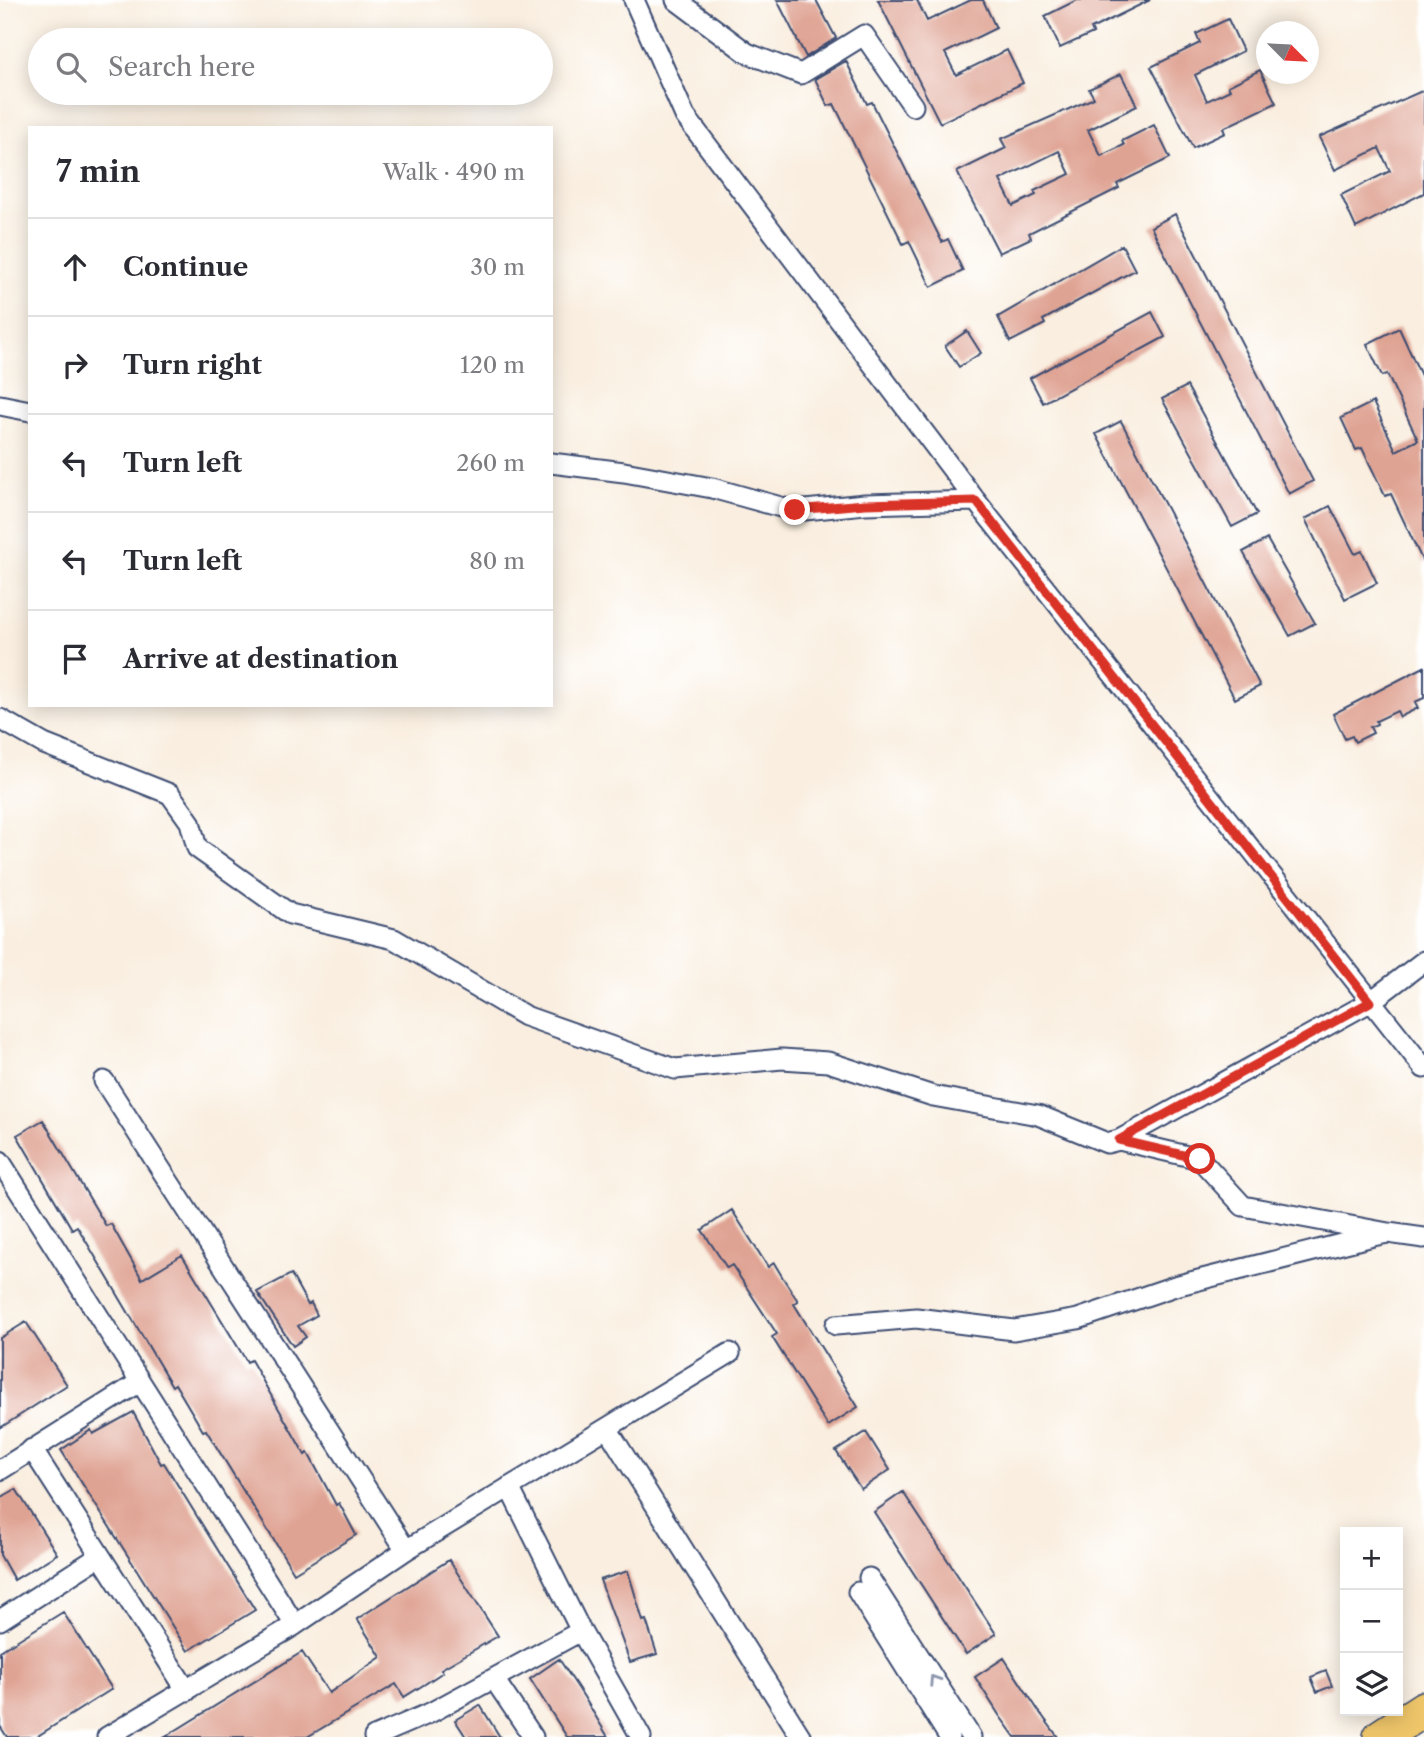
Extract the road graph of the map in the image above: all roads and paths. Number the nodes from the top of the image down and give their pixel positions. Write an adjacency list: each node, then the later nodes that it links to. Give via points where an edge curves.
1 (634, 0): 7 (street, via 685,116)
2 (676, 0): 3 (street, via 747,53 801,74 864,35)
3 (913, 106)
4 (0, 405): 5 (street)
5 (28, 411)
6 (553, 463): 7 (street, via 712,488 795,510)
7 (976, 501): 10 (street)
8 (0, 719): 13 (street, via 44,744 170,794 190,822 197,848 290,914 394,939 524,1016 675,1069 782,1059 828,1062 933,1096 1038,1115 1107,1143)
9 (1424, 961): 10 (street)
10 (1370, 1002): 11 (street); 13 (street)
11 (1424, 1068)
12 (104, 1081): 24 (street)
13 (1119, 1140): 15 (street, via 1200,1159 1243,1206)
14 (0, 1161): 19 (street)
15 (1388, 1233): 16 (street); 17 (street, via 1175,1286 1078,1319 1027,1328 972,1327 916,1318)
16 (1424, 1238)
17 (835, 1325)
18 (730, 1353): 20 (street)
19 (140, 1382): 21 (street); 27 (street)
20 (607, 1427): 23 (street); 36 (street)
21 (32, 1449): 22 (street); 25 (street)
22 (0, 1470)
23 (509, 1487): 24 (street); 28 (street)
24 (406, 1550): 27 (street)
25 (100, 1556): 26 (street); 30 (street)
26 (0, 1620)
27 (295, 1625): 30 (street)
28 (581, 1631): 29 (street); 35 (street)
29 (495, 1679): 33 (street); 34 (street)
30 (187, 1691): 32 (street)
31 (1424, 1709): 39 (highway)
32 (107, 1737)
33 (374, 1737)
34 (533, 1737)
35 (640, 1737)
36 (802, 1737)
37 (949, 1737): 38 (street, one-way to 37, via 863,1585)
38 (971, 1737)
39 (1381, 1737)

